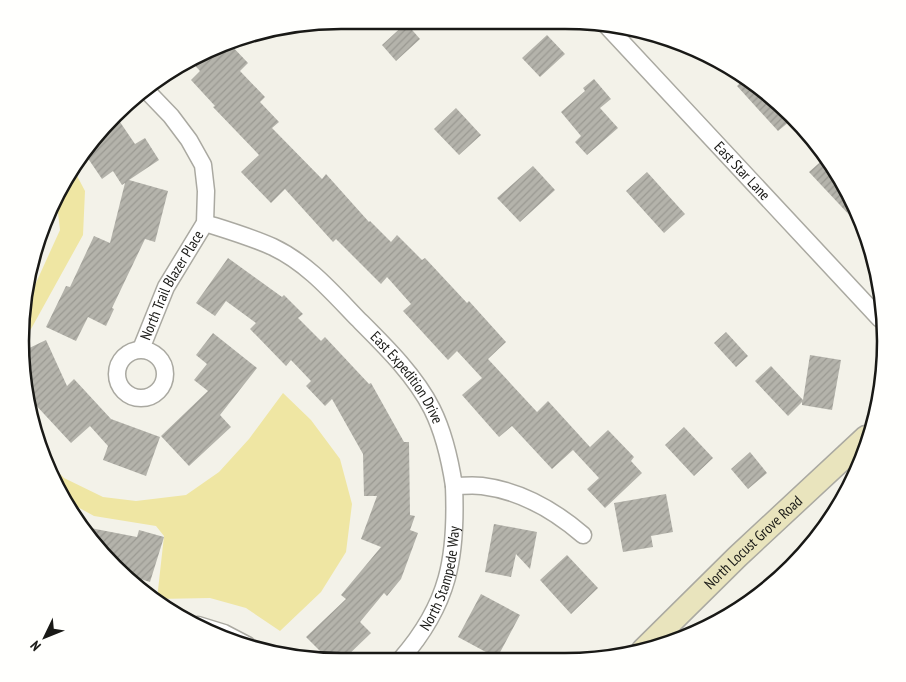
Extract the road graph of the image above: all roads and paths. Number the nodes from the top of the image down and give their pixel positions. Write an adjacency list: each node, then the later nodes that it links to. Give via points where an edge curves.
1 (612, 32): 4 (street, East Star Lane)
2 (150, 94): 3 (street, via 185,134 203,165)
3 (205, 223): 5 (street, North Trail Blazer Place, via 166,287); 7 (street, East Expedition Drive, via 274,247 314,274 377,338 432,408 444,439)
4 (876, 315)
5 (141, 350)
6 (861, 442): 9 (main road, North Locust Grove Road, via 737,556)
7 (454, 486): 8 (street, via 481,486 512,492 540,503); 10 (street, North Stampede Way, via 454,541 444,590 423,631)
8 (583, 535)
9 (652, 641)
10 (406, 653)

